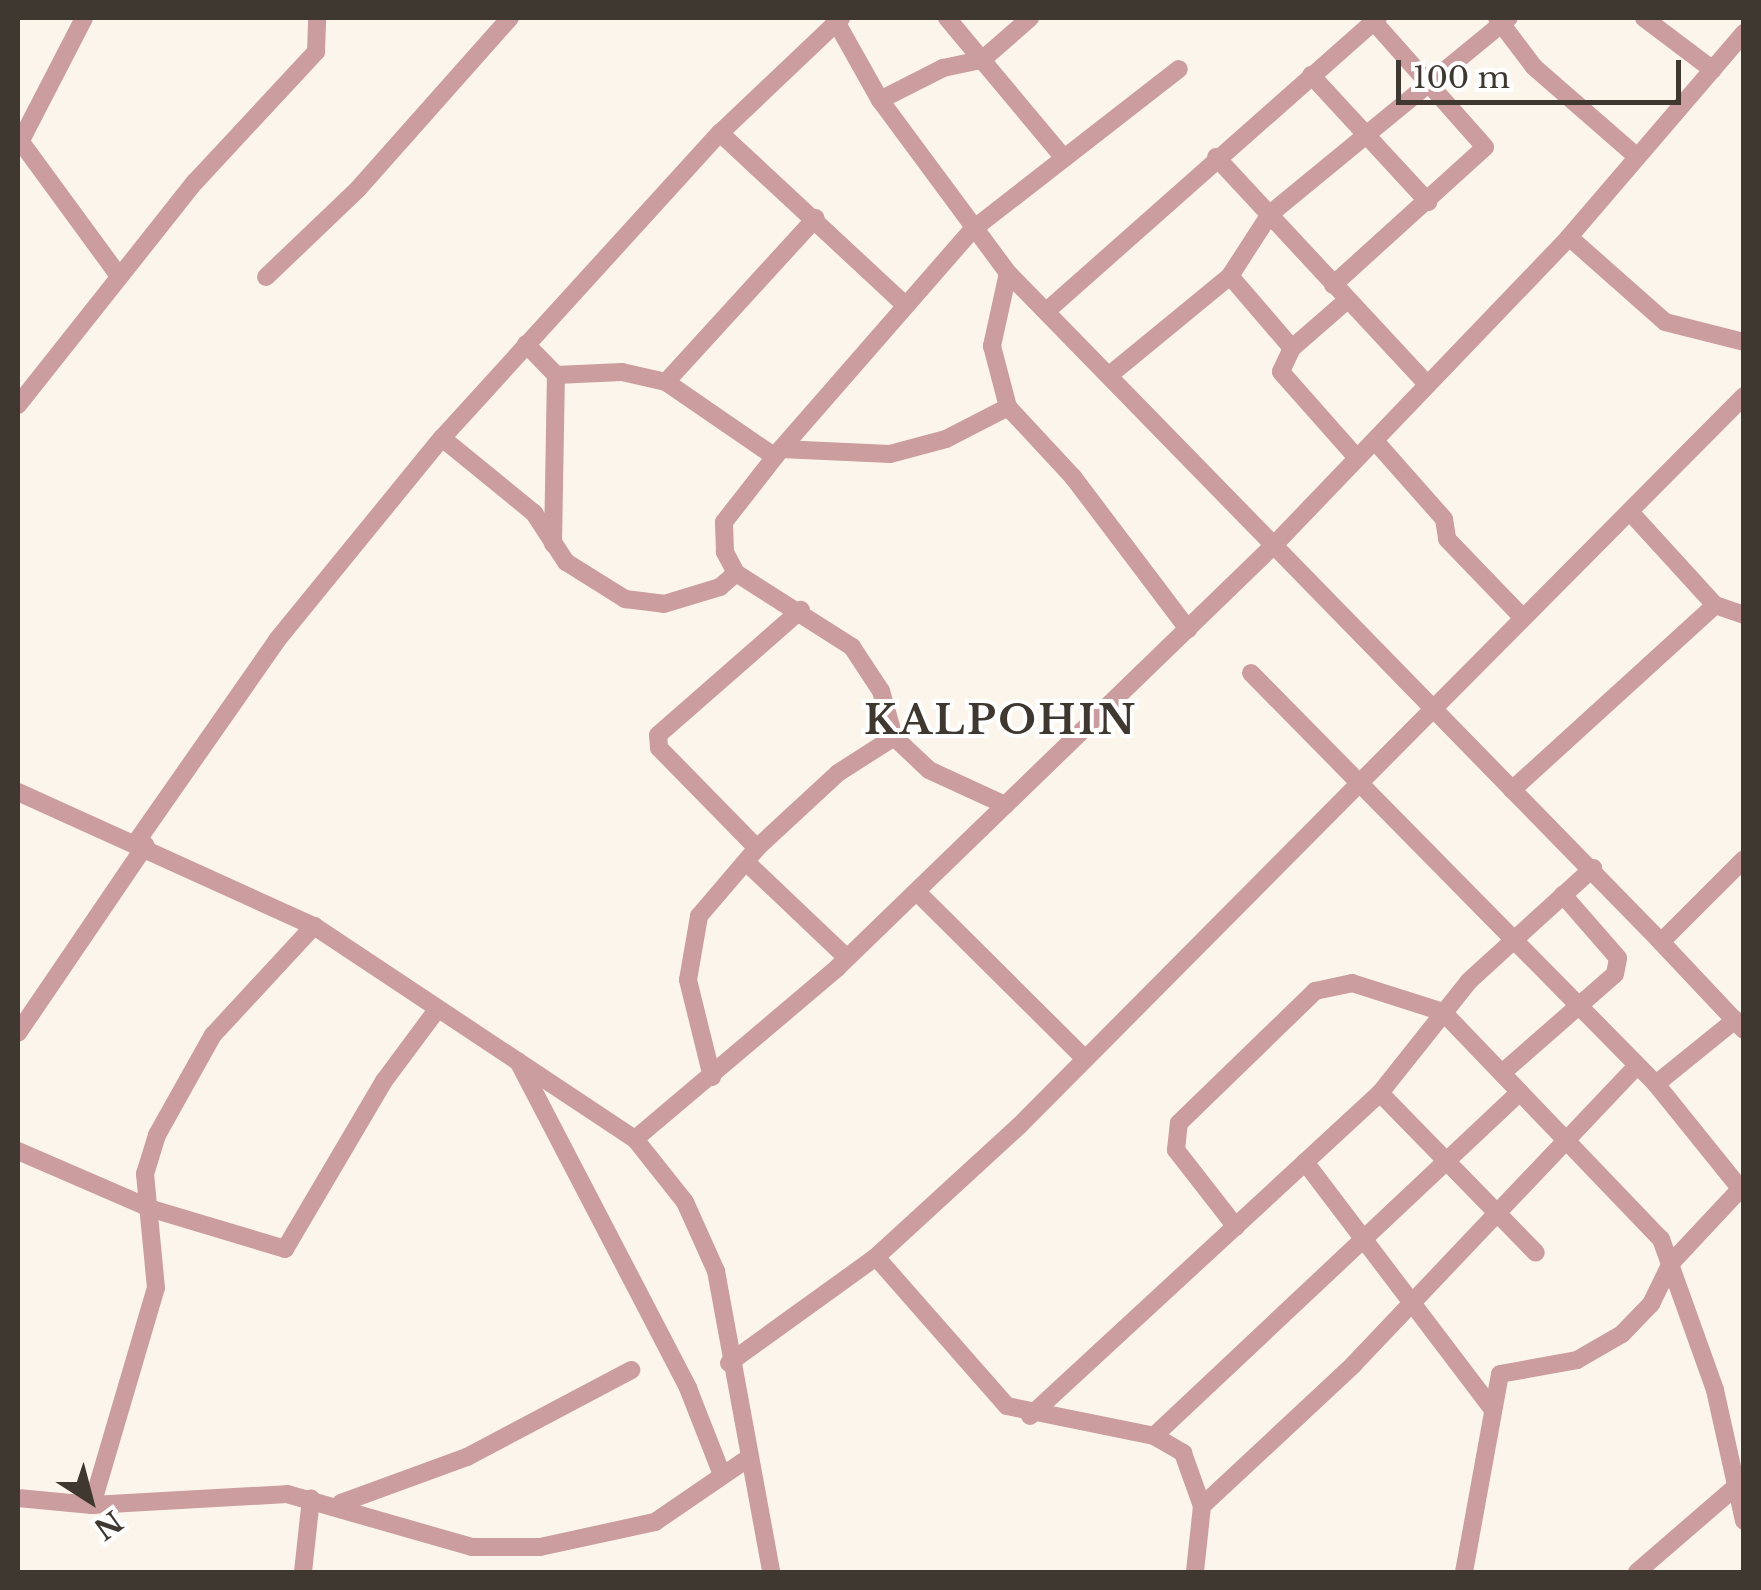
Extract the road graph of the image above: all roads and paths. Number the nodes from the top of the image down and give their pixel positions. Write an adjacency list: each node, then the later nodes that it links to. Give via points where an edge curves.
1 (84, 18): 19 (street)
2 (317, 18): 29 (street, via 316,52)
3 (510, 18): 31 (street, via 358,188)
4 (947, 18): 11 (street)
5 (1030, 18): 11 (street)
6 (1644, 18): 13 (street)
7 (837, 19): 16 (street); 17 (street)
8 (1503, 19): 15 (street); 20 (street, via 1549,82)
9 (1376, 20): 14 (street); 15 (street)
10 (1744, 33): 13 (street)
11 (982, 60): 16 (street, via 943,68); 22 (street)
12 (1180, 69): 22 (street)
13 (1713, 70): 20 (street)
14 (1311, 76): 18 (street); 21 (street)
15 (1424, 85): 18 (street); 23 (street, via 1485,147)
16 (880, 100): 26 (street)
17 (720, 134): 25 (street); 37 (street)
18 (1364, 135): 23 (street); 24 (street)
19 (19, 141): 29 (street)
20 (1634, 154): 27 (street)
21 (1216, 157): 24 (street); 35 (street)
22 (1064, 158): 26 (street)
23 (1428, 202): 32 (street)
24 (1270, 214): 30 (street); 32 (street)
25 (816, 218): 34 (street); 41 (street)
26 (972, 230): 28 (street); 34 (street)
27 (1569, 237): 36 (street, via 1665,322); 42 (street)
28 (1008, 273): 35 (street); 45 (street, via 992,346)
29 (119, 276): 44 (street)
30 (1230, 276): 38 (street); 39 (street)
31 (266, 277)
32 (1333, 285): 33 (street)
33 (1346, 302): 38 (street); 42 (street)
34 (904, 304): 48 (street)
35 (1050, 308): 39 (street)
36 (1744, 342)
37 (526, 344): 40 (street); 46 (street)
38 (1292, 348): 49 (street, via 1282,372)
39 (1112, 373): 51 (street)
40 (556, 374): 41 (street, via 622,372); 52 (street)
41 (666, 382): 48 (street)
42 (1427, 384): 47 (street)
43 (1744, 396): 50 (street)
44 (18, 405)
45 (1008, 407): 48 (street, via 946,439 890,454); 58 (street, via 1074,477)
46 (442, 438): 52 (street, via 534,512); 66 (street, via 277,640)
47 (1375, 441): 49 (street); 57 (street, via 1444,518 1447,539)
48 (778, 453): 53 (street, via 724,522)
49 (1358, 458): 51 (street)
50 (1630, 512): 54 (street); 57 (street)
51 (1276, 543): 58 (street); 60 (street)
52 (553, 544): 53 (street, via 566,562 626,599 664,604 720,587)
53 (736, 573): 55 (street)
54 (1715, 605): 56 (street); 63 (street)
55 (801, 610): 61 (street, via 868,665); 67 (street, via 658,735 660,748)
56 (1744, 615)
57 (1522, 616): 60 (street)
58 (1188, 629): 65 (street)
59 (1250, 673): 62 (street)
60 (1432, 704): 62 (street); 63 (street)
61 (894, 737): 65 (street, via 929,770); 67 (street, via 838,773)
62 (1358, 780): 73 (street); 81 (street, via 1228,922)
63 (1512, 790): 69 (street)
64 (18, 792): 66 (street)
65 (1005, 805): 70 (street)
66 (142, 843): 72 (street); 80 (street)
67 (752, 855): 75 (street); 85 (street, via 699,916 686,955 694,1026)
68 (1744, 859): 74 (street)
69 (1593, 868): 71 (street); 74 (street)
70 (917, 892): 75 (street); 81 (street)
71 (1563, 895): 73 (street); 76 (street, via 1618,958 1615,974)
72 (314, 926): 77 (street); 95 (street, via 235,1007 194,1067 145,1174)
73 (1511, 942): 76 (street); 78 (street)
74 (1661, 942): 79 (street)
75 (847, 958): 85 (street)
76 (1575, 1010): 83 (street); 84 (street)
77 (436, 1011): 82 (street); 95 (street, via 384,1082 286,1249)
78 (1442, 1012): 84 (street); 88 (street); 97 (street, via 1352,983 1315,991 1179,1123 1176,1150)
79 (1739, 1025): 86 (street)
80 (18, 1033)
81 (1084, 1058): 100 (street)
82 (518, 1061): 90 (street); 109 (street, via 688,1388)
83 (1635, 1068): 86 (street); 89 (street)
84 (1502, 1073): 87 (street)
85 (712, 1077): 90 (street)
86 (1656, 1084): 94 (street)
87 (1520, 1092): 89 (street); 93 (street)
88 (1380, 1093): 92 (street); 93 (street)
89 (1565, 1138): 96 (street); 101 (street, via 1642,1217)
90 (635, 1139): 103 (street, via 685,1202 716,1271)
91 (18, 1151): 95 (street)
92 (1306, 1162): 97 (street); 98 (street)
93 (1448, 1163): 96 (street); 98 (street)
94 (1742, 1186): 101 (street)
95 (152, 1209): 114 (street, via 156,1288)
96 (1498, 1213): 99 (street); 102 (street)
97 (1236, 1227): 106 (street)
98 (1368, 1240): 102 (street); 107 (street)
99 (1536, 1253)
100 (876, 1257): 103 (street); 106 (street, via 1008,1406)
101 (1671, 1262): 105 (street, via 1651,1304 1622,1334 1577,1360 1500,1374); 110 (street)
102 (1414, 1298): 105 (street); 115 (street)
103 (728, 1363): 108 (street)
104 (631, 1370): 113 (street, via 467,1457)
105 (1493, 1410): 120 (street)
106 (1030, 1416): 107 (street)
107 (1154, 1436): 115 (street, via 1193,1468)
108 (744, 1461): 109 (street); 118 (street)
109 (721, 1472): 113 (street, via 655,1522 540,1547 472,1546)
110 (1740, 1484): 116 (street); 121 (street)
111 (18, 1498): 114 (street)
112 (311, 1498): 113 (street); 114 (street); 117 (street)
113 (341, 1503)
114 (92, 1506)
115 (1202, 1506): 119 (street)
116 (1744, 1521)
117 (304, 1572)
118 (770, 1572)
119 (1194, 1572)
120 (1464, 1572)
121 (1637, 1572)

